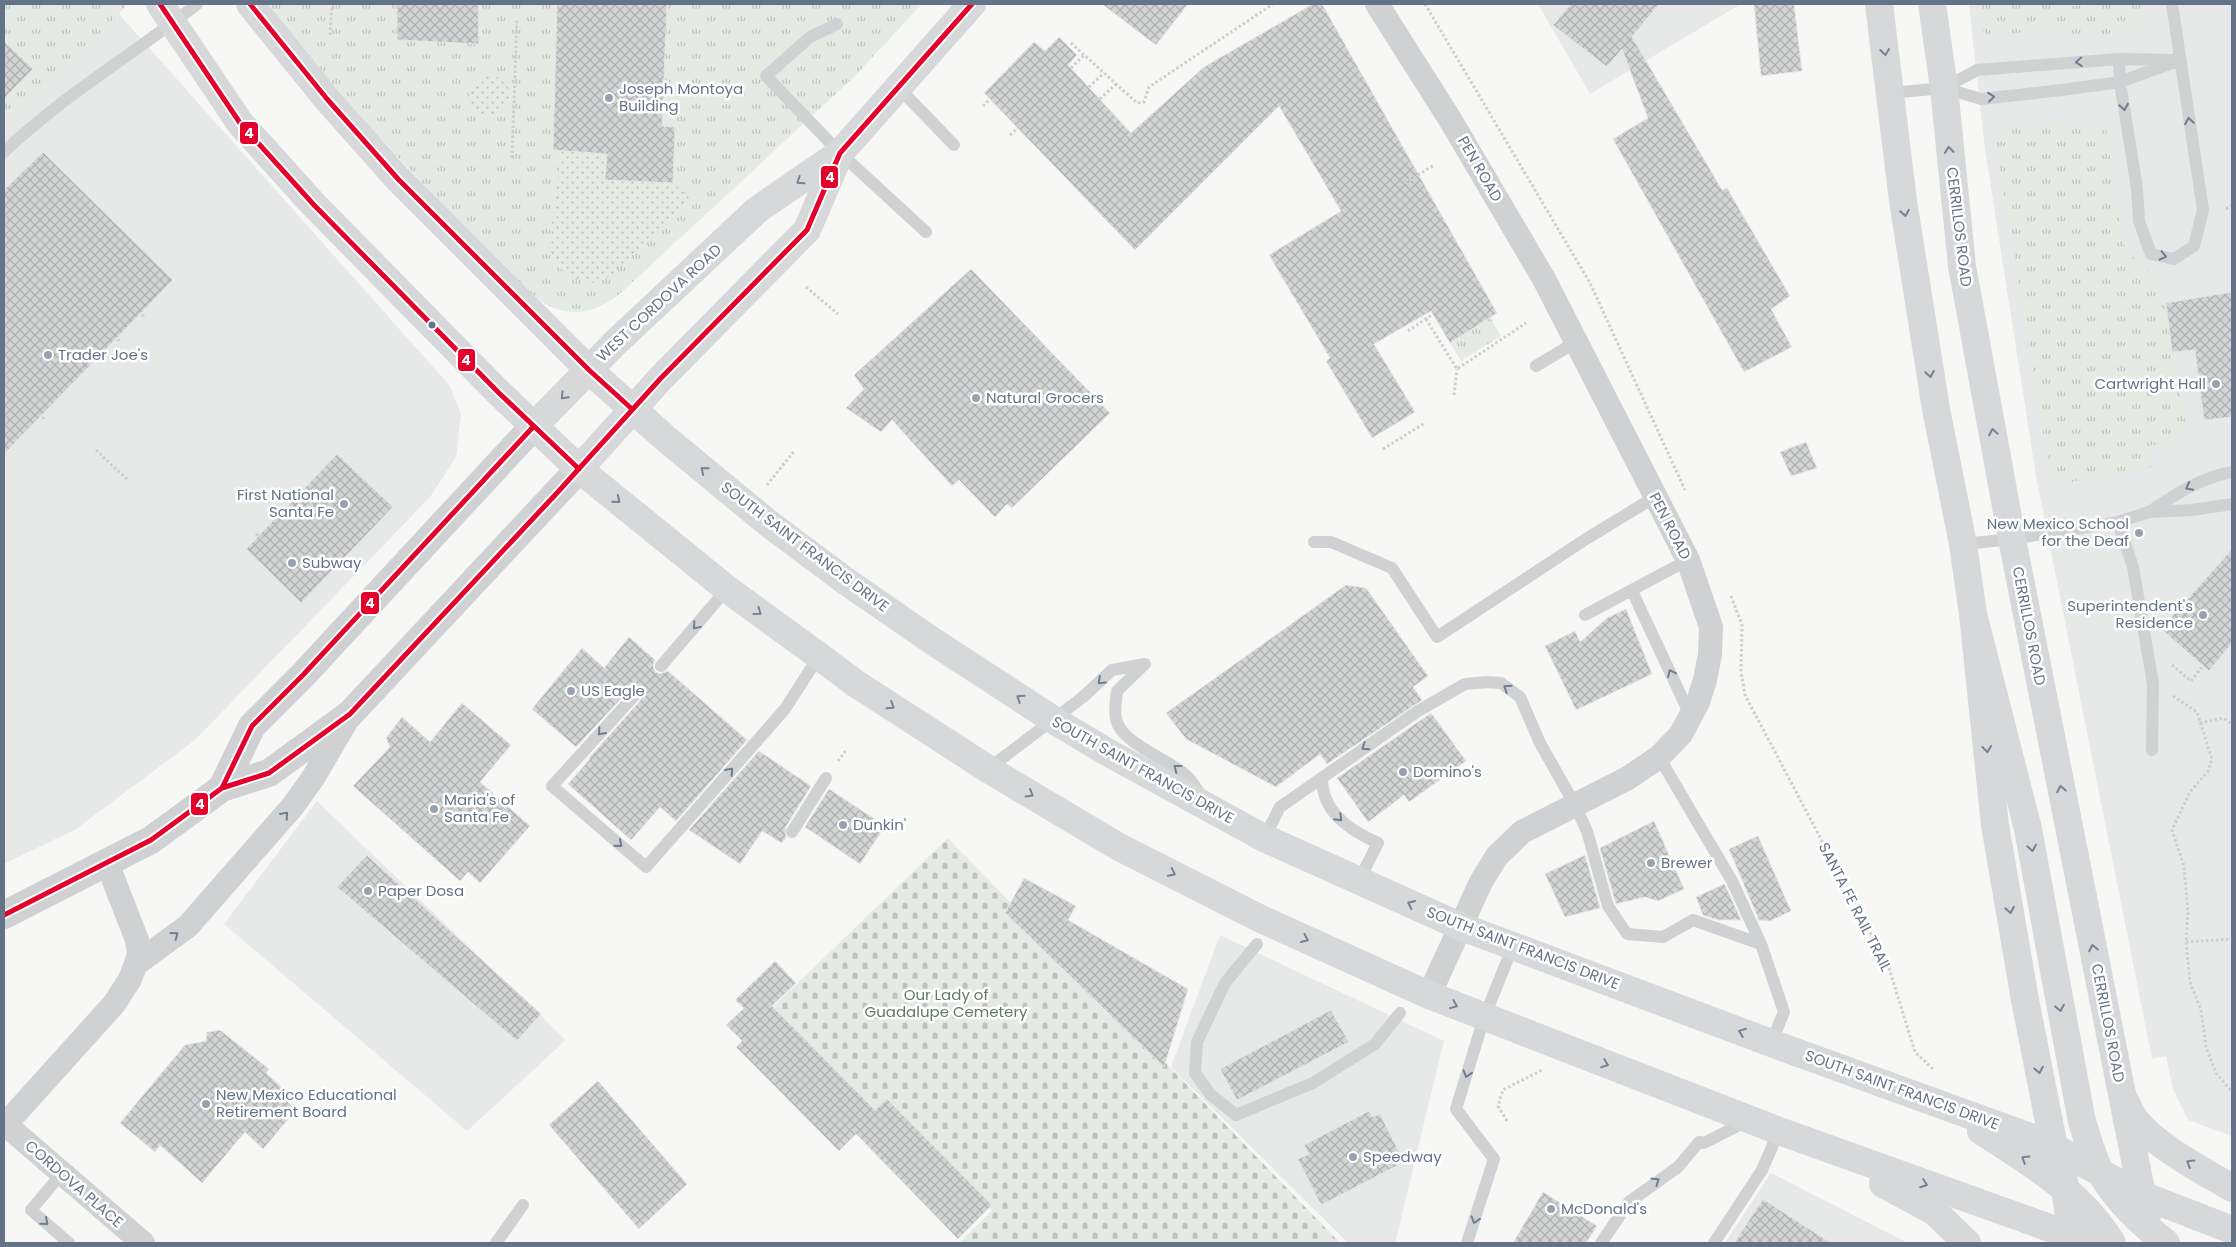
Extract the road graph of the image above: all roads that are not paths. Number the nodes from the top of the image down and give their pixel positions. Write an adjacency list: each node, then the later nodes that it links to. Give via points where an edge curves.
1 (197, 4): 8 (lane)
2 (250, 4): 22 (main road, SOUTH SAINT FRANCIS DRIVE, via 327,99 398,179)
3 (972, 4): 13 (main road, WEST CORDOVA ROAD)
4 (1377, 4): 20 (street, PEN ROAD, via 1452,121 1544,279)
5 (1879, 4): 15 (main road, one-way to 15)
6 (1932, 4): 14 (main road, CERRILLOS ROAD)
7 (2172, 4): 11 (lane)
8 (167, 13): 18 (lane, via 17,139); 24 (main road, via 240,123 346,239)
9 (837, 24): 17 (lane, via 810,37 766,76)
10 (2119, 59): 11 (lane); 12 (lane); 14 (lane, one-way to 14, via 1977,70)
11 (2180, 60): 12 (lane); 12 (lane, one-way to 11, via 2138,188 2139,221 2151,254 2174,259 2194,246 2203,210)
12 (2120, 82): 14 (lane, one-way to 12, via 1981,98)
13 (898, 87): 16 (lane); 17 (main road, WEST CORDOVA ROAD)
14 (1944, 88): 15 (lane); 31 (main road, CERRILLOS ROAD, one-way to 14, via 1962,266)
15 (1890, 93): 33 (main road, one-way to 33, via 1903,202 1936,409)
16 (954, 145)
17 (840, 153): 19 (lane); 22 (main road, WEST CORDOVA ROAD, one-way to 22, via 757,210); 23 (main road, WEST CORDOVA ROAD, via 807,230)
18 (4, 154)
19 (926, 232)
20 (1576, 342): 21 (lane); 27 (street, PEN ROAD)
21 (1536, 366)
22 (588, 370): 23 (main road, SOUTH SAINT FRANCIS DRIVE); 24 (main road, WEST CORDOVA ROAD, one-way to 24)
23 (632, 409): 25 (main road, WEST CORDOVA ROAD); 44 (main road, SOUTH SAINT FRANCIS DRIVE, one-way to 23, via 847,582 768,523)
24 (533, 427): 25 (main road); 50 (street, WEST CORDOVA ROAD, via 303,676 252,726)
25 (579, 469): 35 (main road, one-way to 35); 42 (street, WEST CORDOVA ROAD)
26 (2232, 472): 29 (lane, one-way to 29, via 2214,475 2186,487)
27 (1655, 497): 32 (lane, via 1437,637 1392,568 1331,542); 34 (street, PEN ROAD)
28 (2232, 504): 29 (lane)
29 (2149, 512): 30 (lane)
30 (2118, 522): 31 (lane); 45 (lane, via 2133,567 2153,684)
31 (2012, 539): 33 (lane); 67 (main road, CERRILLOS ROAD, one-way to 31)
32 (1314, 542)
33 (1963, 544): 37 (main road)
34 (1688, 560): 36 (lane); 43 (street, PEN ROAD, via 1711,627 1705,680)
35 (727, 589): 39 (main road, one-way to 39); 40 (lane, one-way to 40)
36 (1632, 591): 38 (lane); 43 (lane, one-way to 36)
37 (1973, 614): 72 (main road, one-way to 72, via 1996,825); 73 (main road, one-way to 73, via 2028,829 2082,1122)
38 (1585, 615)
39 (819, 656): 41 (lane, one-way to 39, via 552,786 646,867 785,709); 47 (main road, one-way to 47)
40 (661, 666)
41 (634, 696)
42 (350, 714): 50 (street, WEST CORDOVA ROAD, via 269,773); 62 (street, one-way to 42, via 188,926 293,806)
43 (1691, 717): 46 (street, PEN ROAD)
44 (1052, 719): 47 (lane); 52 (main road, SOUTH SAINT FRANCIS DRIVE); 52 (lane, one-way to 44, via 1189,778 1132,740 1118,724 1116,691 1145,664 1112,670 1083,697)
45 (2152, 750)
46 (1659, 757): 51 (street, PEN ROAD, via 1628,778); 60 (lane, via 1732,881)
47 (988, 769): 63 (main road, one-way to 63, via 1119,846 1243,910)
48 (826, 778): 53 (lane)
49 (1322, 778): 51 (lane, one-way to 49, via 1540,743 1520,697 1501,683 1465,684 1418,711); 54 (lane, via 1280,807); 56 (lane, one-way to 56, via 1322,792 1334,813 1353,832 1378,843)
50 (222, 788): 55 (street, WEST CORDOVA ROAD, via 151,840)
51 (1575, 805): 58 (street, PEN ROAD, via 1522,832 1497,856); 60 (lane, via 1587,831 1608,906 1627,934 1663,937 1694,920)
52 (1206, 806): 54 (main road, SOUTH SAINT FRANCIS DRIVE)
53 (792, 832)
54 (1264, 838): 56 (main road, SOUTH SAINT FRANCIS DRIVE)
55 (107, 863): 57 (street, WEST CORDOVA ROAD); 62 (street, via 137,940 139,953)
56 (1360, 880): 58 (main road, SOUTH SAINT FRANCIS DRIVE, one-way to 56)
57 (4, 916)
58 (1462, 927): 61 (main road, SOUTH SAINT FRANCIS DRIVE); 63 (street, PEN ROAD)
59 (1257, 944): 64 (lane, via 1225,983 1197,1042 1195,1073 1210,1094 1236,1115 1313,1083 1375,1044)
60 (1761, 944): 66 (lane, via 1784,1012)
61 (1513, 946): 65 (lane); 66 (main road, SOUTH SAINT FRANCIS DRIVE, one-way to 61)
62 (136, 964): 70 (street, via 114,1004)
63 (1429, 995): 65 (main road, one-way to 65)
64 (1400, 1013)
65 (1484, 1018): 69 (main road, one-way to 69); 85 (lane, one-way to 85, via 1456,1109 1494,1159)
66 (1771, 1043): 68 (main road, SOUTH SAINT FRANCIS DRIVE)
67 (2124, 1099): 76 (main road, one-way to 67, via 2149,1134 2137,1122); 77 (main road, CERRILLOS ROAD)
68 (1935, 1103): 72 (main road, SOUTH SAINT FRANCIS DRIVE); 75 (main road, one-way to 68, via 2036,1166)
69 (1750, 1120): 71 (main road); 86 (lane, one-way to 69, via 1629,1202 1678,1167 1700,1142 1704,1143)
70 (4, 1125): 74 (street, CORDOVA PLACE)
71 (1779, 1131): 81 (main road, one-way to 81); 87 (lane, via 1762,1170); 88 (main road, via 1934,1212)
72 (2054, 1147): 73 (main road, SOUTH SAINT FRANCIS DRIVE); 75 (main road)
73 (2100, 1172): 77 (main road, SOUTH SAINT FRANCIS DRIVE); 80 (main road, via 2110,1188)
74 (62, 1173): 82 (lane, one-way to 82, via 31,1210); 83 (street, CORDOVA PLACE)
75 (2064, 1188): 81 (main road); 89 (main road)
76 (2232, 1188)
77 (2142, 1195): 79 (main road, SOUTH SAINT FRANCIS DRIVE); 80 (main road, CERRILLOS ROAD)
78 (524, 1205): 84 (lane)
79 (2232, 1230)
80 (2159, 1240)
81 (2079, 1241)
82 (70, 1243)
83 (143, 1243)
84 (496, 1243)
85 (1467, 1243)
86 (1601, 1243)
87 (1714, 1243)
88 (1967, 1243)
89 (2112, 1243)

